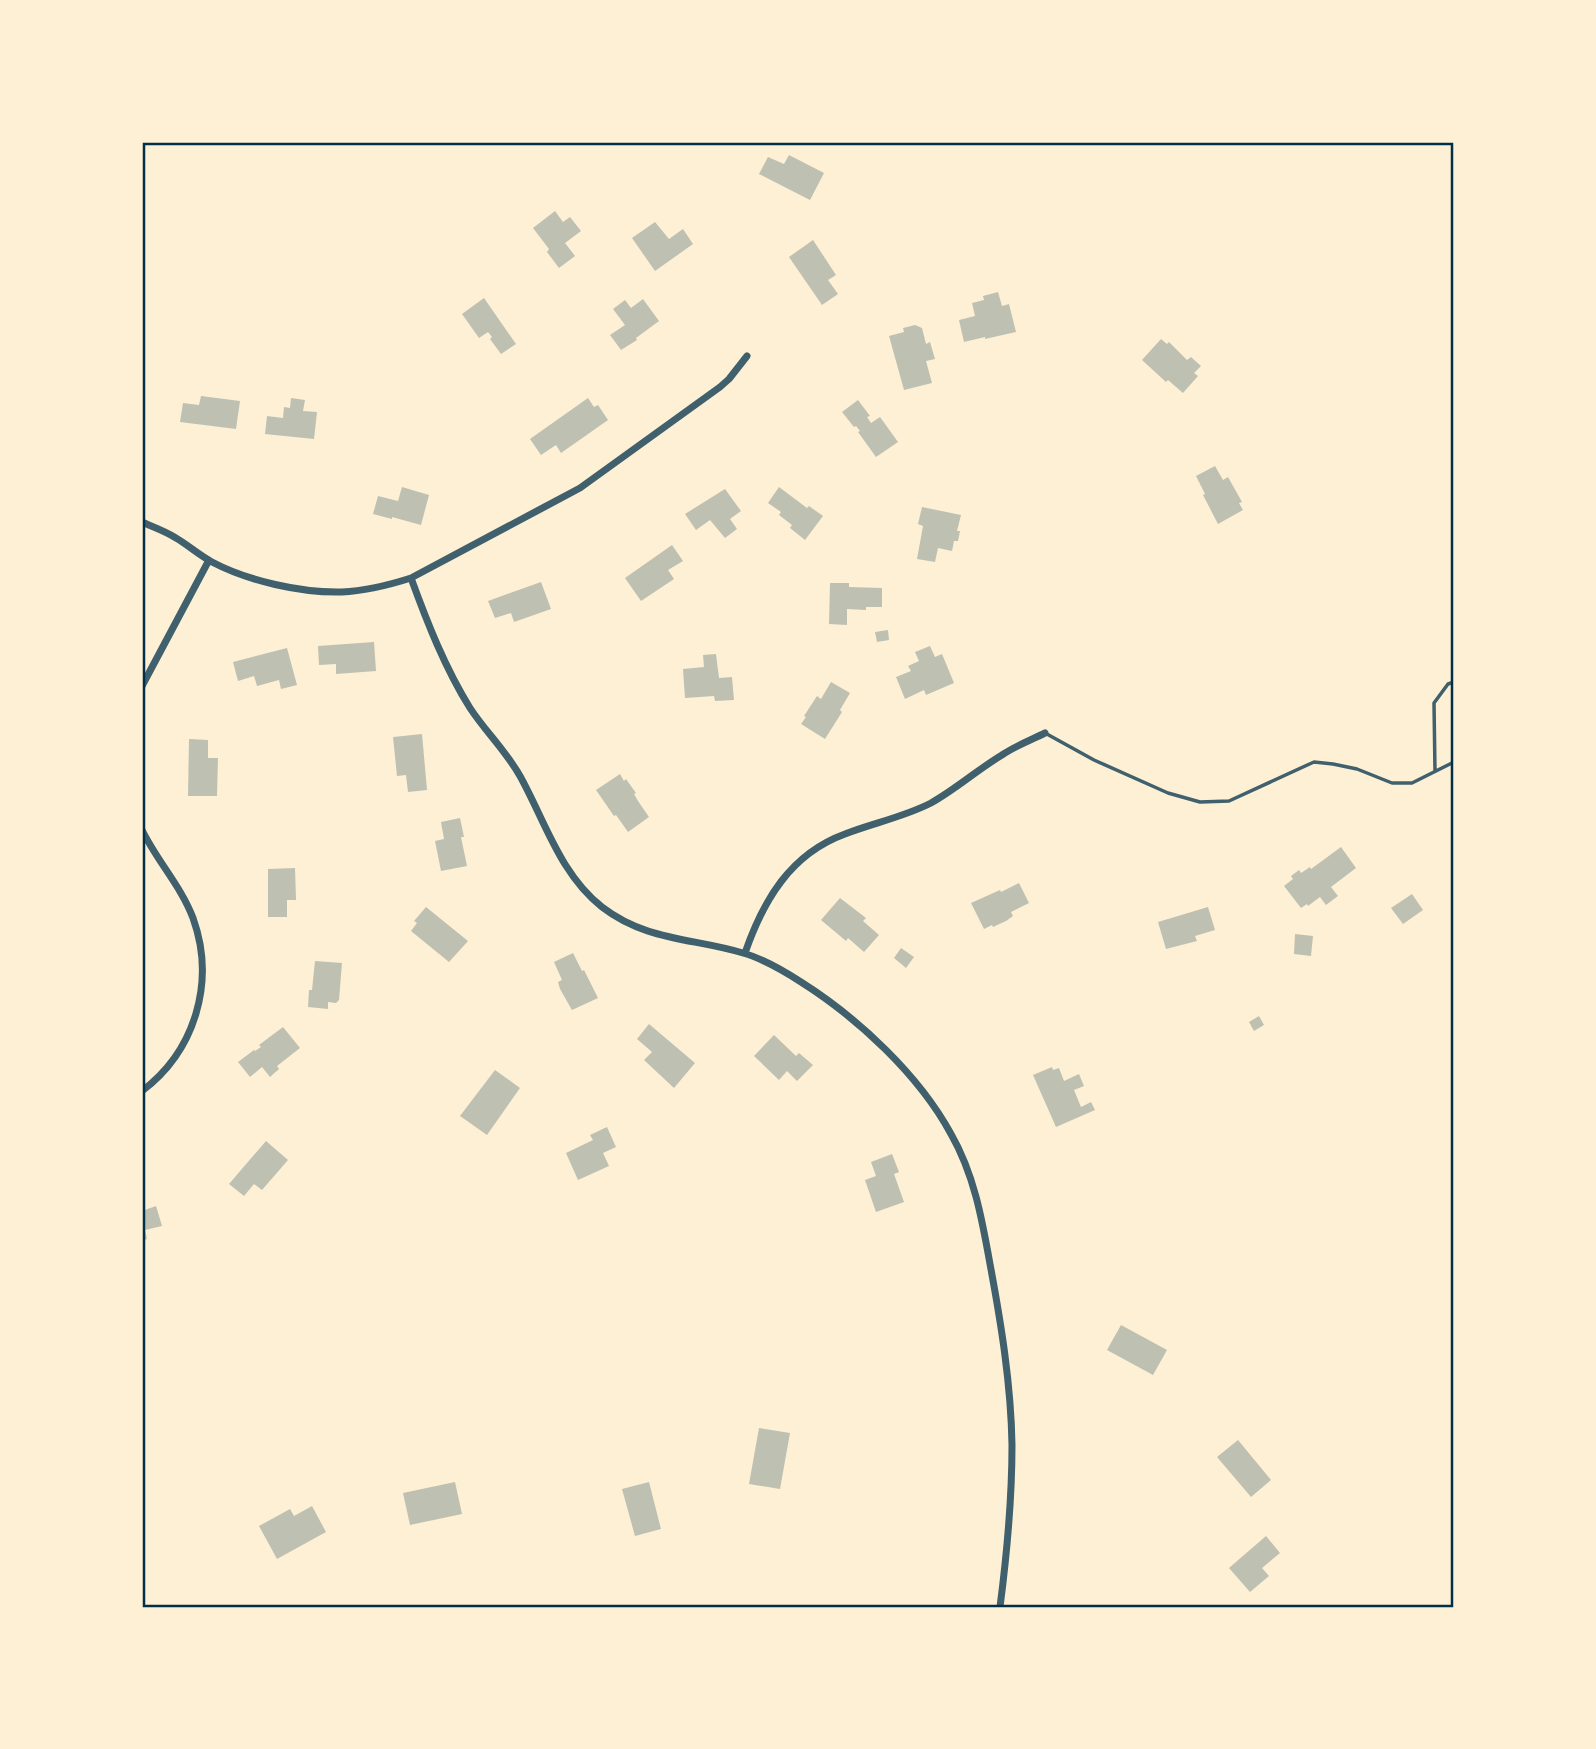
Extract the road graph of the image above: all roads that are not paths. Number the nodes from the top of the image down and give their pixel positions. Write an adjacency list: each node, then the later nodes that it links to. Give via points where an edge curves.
1 (747, 356): 4 (street, via 720,387 580,488)
2 (142, 522): 3 (street)
3 (209, 560): 4 (street, via 262,581 323,592 356,591); 6 (street)
4 (411, 578): 11 (street, via 454,680 518,772 564,864 584,890 602,907 650,933)
5 (1454, 682): 9 (lane, via 1434,703)
6 (142, 686)
7 (1045, 733): 9 (lane, via 1168,793 1200,802 1229,801 1314,762 1357,769 1392,783 1412,783); 11 (street, via 928,804 843,834 819,848 788,873 766,902)
8 (1454, 762): 9 (lane)
9 (1435, 771)
10 (142, 830): 12 (street, via 193,918 202,975 188,1037 173,1062)
11 (745, 953): 13 (street, via 802,982 862,1028 918,1084 965,1161 983,1223 1002,1325 1011,1427 1009,1525)
12 (142, 1091)
13 (1000, 1607)

